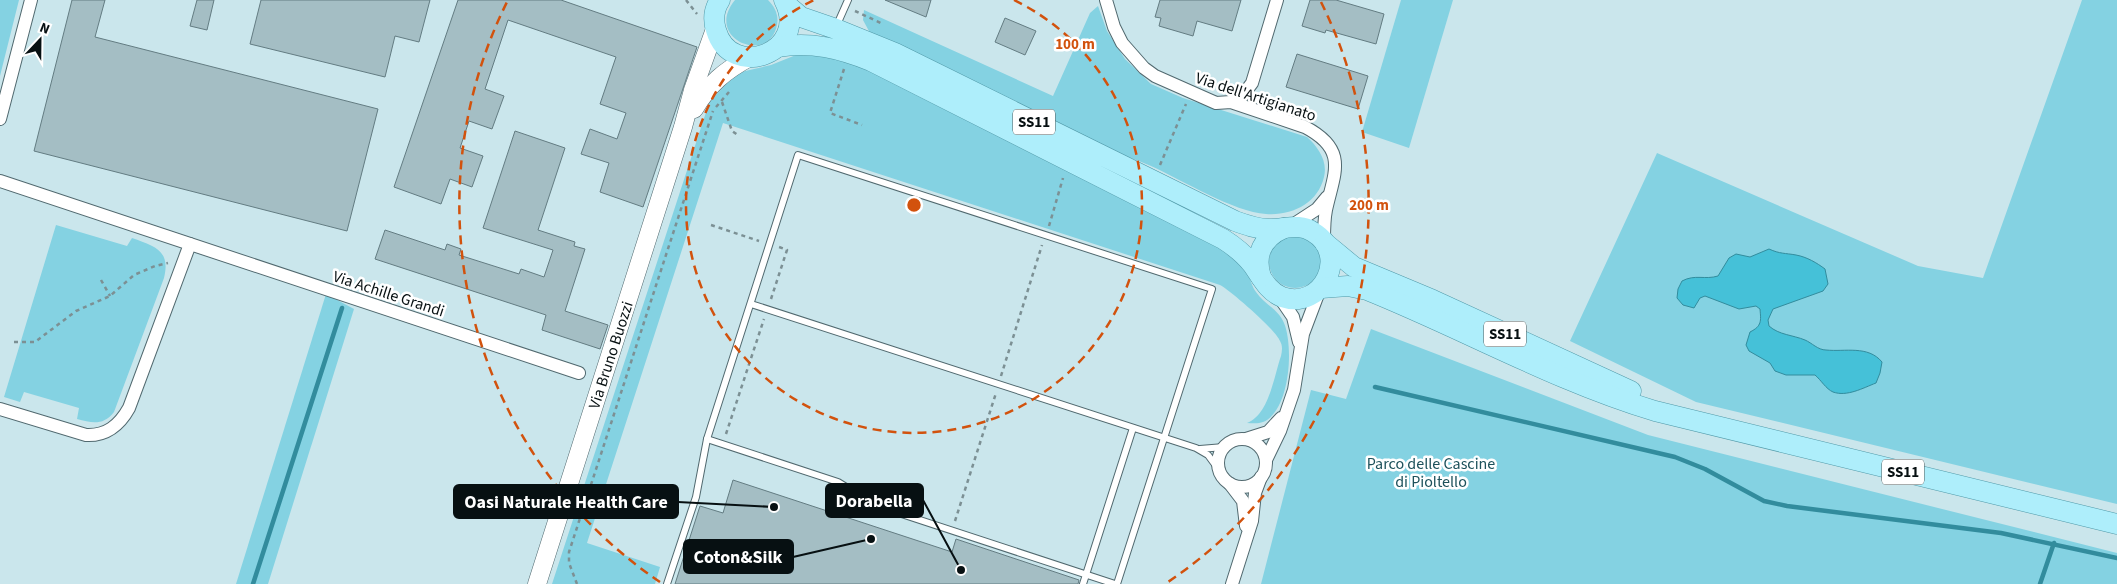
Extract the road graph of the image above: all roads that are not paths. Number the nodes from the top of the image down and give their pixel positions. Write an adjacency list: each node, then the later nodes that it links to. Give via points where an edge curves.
1 (31, 0): 12 (street)
2 (702, 0): 7 (main road)
3 (848, 0): 8 (lane)
4 (1106, 0): 11 (street, Via dell'Artigianato, via 1118,37 1134,58 1155,76 1216,103)
5 (1277, 0): 11 (street, via 1251,86)
6 (786, 2): 8 (main road, SS11, via 802,17); 9 (main road, SS11, via 790,22)
7 (716, 16): 10 (main road, via 720,40 738,55); 13 (main road, Via Bruno Buozzi)
8 (836, 29): 16 (main road, SS11, via 895,54 1242,223 1267,229)
9 (778, 47): 10 (main road, SS11, via 768,54); 19 (main road, SS11, via 804,44 850,52 871,61 1226,241 1243,254)
10 (750, 57): 13 (main road, Via Bruno Buozzi, via 726,70 711,85)
11 (1231, 102): 15 (street, Via dell'Artigianato, via 1316,132 1332,151 1335,162 1335,179)
12 (0, 119)
13 (683, 127): 41 (main road, Via Bruno Buozzi)
14 (0, 181): 18 (street, Via Achille Grandi)
15 (1330, 193): 16 (street, via 1317,209); 17 (street, Via dell'Artigianato, via 1325,213)
16 (1287, 227): 17 (main road, SS11, via 1308,228); 19 (main road, via 1268,237 1261,248 1258,265)
17 (1324, 242): 20 (main road, via 1331,266 1328,278); 27 (main road, SS11, via 1354,267)
18 (190, 244): 24 (street, Via Achille Grandi); 26 (street, via 129,408 117,425 97,435 86,435)
19 (1261, 277): 21 (main road, SS11)
20 (1320, 288): 21 (main road, SS11, via 1300,299); 23 (street, via 1305,327); 27 (main road, SS11, via 1348,286 1367,290 1576,383 1647,409)
21 (1277, 294): 23 (street, via 1295,322)
22 (751, 304): 28 (lane); 29 (lane, via 798,155 1046,235 1212,289); 30 (lane)
23 (1300, 352): 25 (street)
24 (579, 373)
25 (1290, 403): 31 (street, via 1274,428 1262,436); 34 (street)
26 (0, 409)
27 (1690, 419): 38 (main road, SS11)
28 (1133, 428): 29 (lane); 40 (lane)
29 (1164, 438): 33 (lane); 44 (lane)
30 (707, 439): 40 (lane, via 838,482 877,506); 42 (lane, via 696,496)
31 (1246, 439): 32 (street, via 1230,442); 34 (street, via 1259,446)
32 (1224, 447): 33 (lane); 35 (street)
33 (1196, 448): 35 (lane, via 1208,455)
34 (1266, 460): 36 (street)
35 (1219, 470): 37 (street)
36 (1261, 477): 37 (street, via 1250,486); 39 (street)
37 (1229, 483): 39 (street, via 1239,493 1246,510)
38 (2117, 524)
39 (1244, 544): 45 (street)
40 (1086, 575): 43 (lane); 44 (lane)
41 (537, 584)
42 (667, 584)
43 (1083, 584)
44 (1116, 584)
45 (1232, 584)

